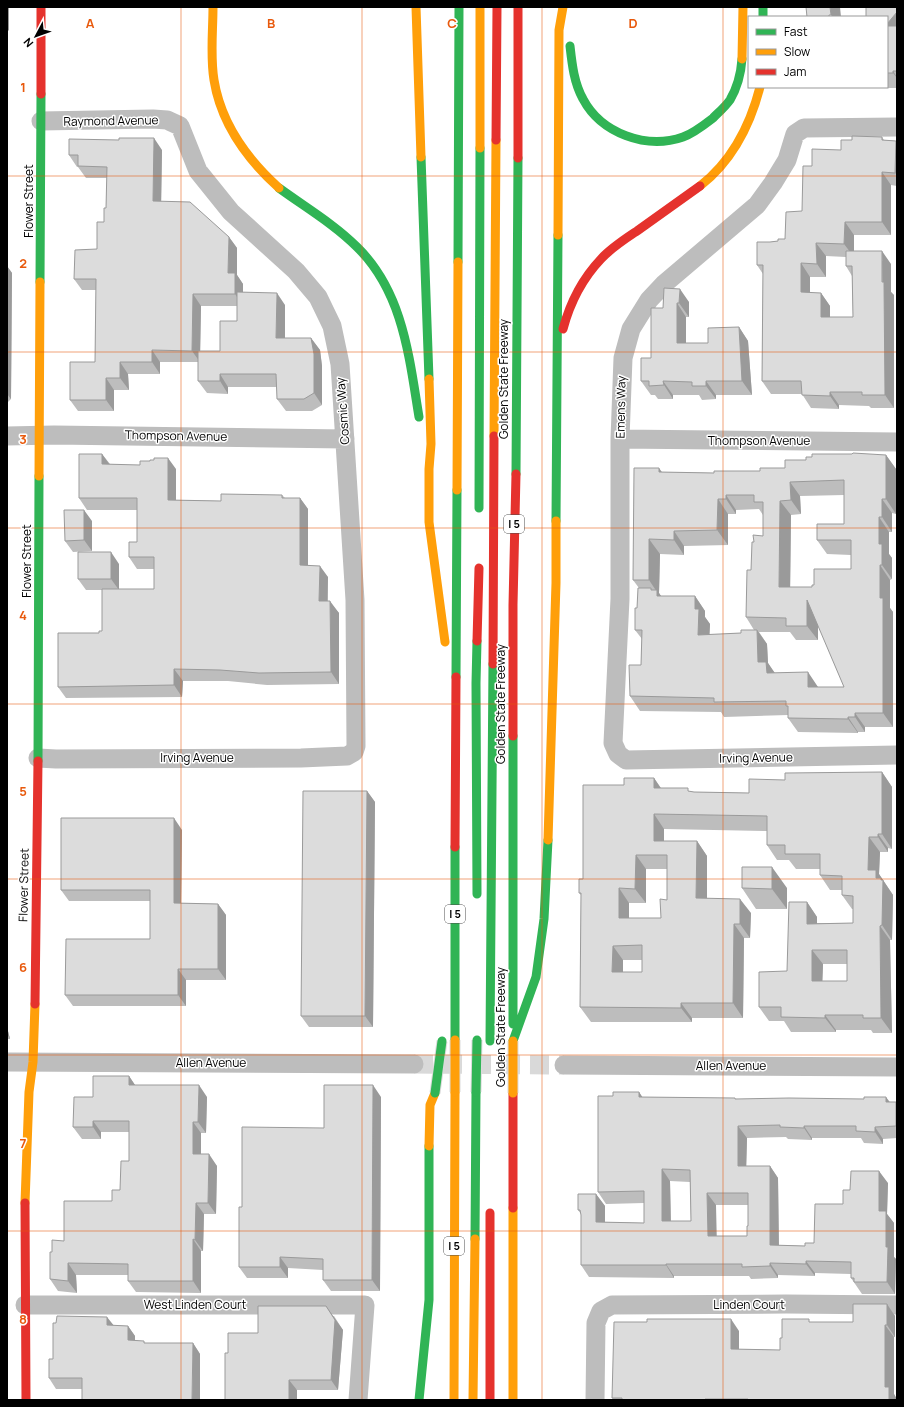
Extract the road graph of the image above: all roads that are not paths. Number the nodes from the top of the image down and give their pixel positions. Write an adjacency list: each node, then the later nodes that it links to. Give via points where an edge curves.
1 (41, 7): 11 (main road, Flower Street)
2 (213, 7): 20 (main road, via 214,80 231,132 243,151 265,176 343,233 360,249 373,264 395,304 410,365)
3 (416, 7): 20 (main road, via 431,444)
4 (459, 7): 23 (main road, I 5)
5 (480, 7): 21 (main road)
6 (497, 7): 32 (main road)
7 (518, 7): 31 (main road, Golden State Freeway / I 5, via 517,400 513,605)
8 (564, 7): 9 (main road, via 576,86 587,107 615,131 631,139 650,142 683,138 699,129 723,108 731,97 739,80 743,60); 14 (main road, via 559,30)
9 (743, 7)
10 (760, 88): 14 (main road, via 748,126 726,161 696,188 612,249 598,261 587,276 567,316)
11 (41, 122): 12 (street, Raymond Avenue, via 152,119 167,120); 16 (main road, Flower Street)
12 (180, 126): 17 (street, Cosmic Way, via 198,171 221,200 296,271 318,297 332,326 340,364)
13 (897, 127): 18 (street, Emens Way, via 804,128 795,134 787,160 757,205 664,284 649,300 631,328 623,358)
14 (557, 370): 31 (main road, via 556,583 544,919 536,977)
15 (7, 436): 16 (street, Thompson Avenue)
16 (39, 436): 17 (street, Thompson Avenue); 27 (main road, Flower Street)
17 (345, 438): 24 (street, Cosmic Way, via 355,600)
18 (620, 439): 19 (street, Thompson Avenue); 25 (street, Emens Way, via 620,599 613,744)
19 (897, 442)
20 (429, 469): 23 (main road, via 429,522)
21 (479, 517)
22 (479, 557): 28 (main road, via 476,683)
23 (456, 730): 29 (main road, I 5)
24 (354, 752): 27 (street, Irving Avenue, via 347,756 301,758)
25 (618, 754): 26 (street, Irving Avenue, via 626,760)
26 (897, 755)
27 (38, 758): 34 (main road, Flower Street)
28 (477, 905)
29 (455, 990): 43 (main road, bridge, via 444,1034 435,1093 430,1105 429,1300); 44 (main road, I 5, bridge)
30 (477, 1036): 45 (main road, bridge)
31 (513, 1041): 47 (main road, Golden State Freeway / I 5, bridge)
32 (490, 1044)
33 (7, 1062): 34 (street, Allen Avenue)
34 (33, 1062): 35 (street, Allen Avenue); 39 (main road, Flower Street, via 29,1092)
35 (414, 1064)
36 (564, 1065): 37 (street, Allen Avenue)
37 (897, 1067)
38 (490, 1204): 46 (main road)
39 (25, 1304): 41 (main road, Flower Street); 42 (street, West Linden Court, via 365,1305)
40 (897, 1305): 48 (street, Linden Court, via 612,1305 601,1311 596,1323)
41 (26, 1400)
42 (358, 1400)
43 (419, 1400)
44 (454, 1400)
45 (473, 1400)
46 (490, 1400)
47 (513, 1400)
48 (595, 1400)

